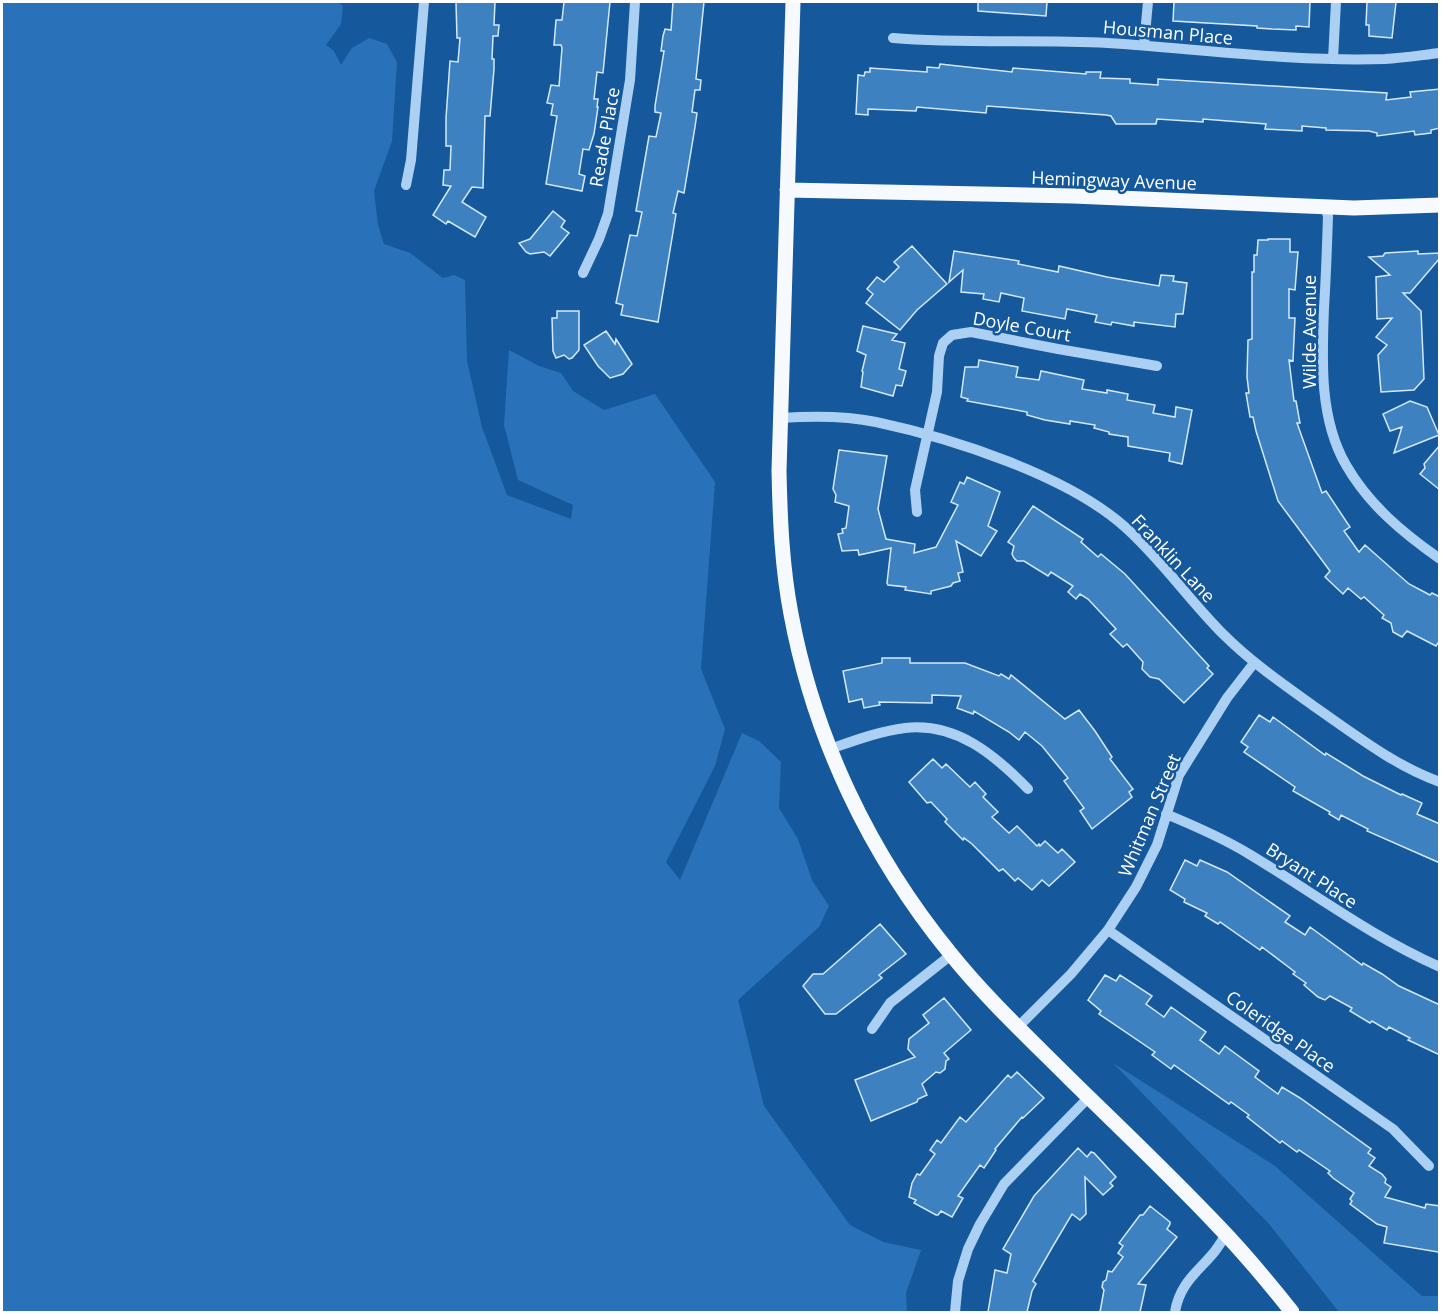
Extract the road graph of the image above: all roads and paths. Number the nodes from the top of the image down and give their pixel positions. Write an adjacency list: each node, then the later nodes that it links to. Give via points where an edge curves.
1 (424, 2): 10 (street)
2 (636, 2): 14 (street, Reade Place, via 630,80 608,214)
3 (793, 2): 11 (main road)
4 (1148, 2): 7 (street)
5 (1336, 2): 9 (street)
6 (894, 38): 7 (street, Housman Place)
7 (1144, 45): 9 (street, Housman Place)
8 (1440, 53): 9 (street, Housman Place)
9 (1333, 59)
10 (406, 185)
11 (787, 190): 13 (main road, Hemingway Avenue, via 1073,196); 16 (main road)
12 (1440, 205): 13 (main road, Hemingway Avenue)
13 (1325, 207): 19 (street, Wilde Avenue, via 1328,216 1323,386 1335,440 1345,464 1376,507)
14 (583, 273)
15 (1157, 366): 17 (street, Doyle Court, via 963,332 952,335 939,356 937,392)
16 (781, 418): 17 (street, Franklin Lane, via 874,421); 21 (main road, via 780,520 791,614)
17 (926, 436): 18 (street, Doyle Court, via 915,490); 20 (street, Franklin Lane, via 1027,470 1075,493 1122,525)
18 (917, 512)
19 (1440, 559)
20 (1254, 663): 22 (street, Franklin Lane, via 1388,756); 24 (street, Whitman Street, via 1227,698 1179,776)
21 (830, 749): 23 (street, via 906,728 941,730 969,740 1007,767); 26 (main road, via 895,878)
22 (1440, 782)
23 (1028, 789)
24 (1166, 814): 25 (street, Whitman Street, via 1157,845 1136,887); 27 (street, Bryant Place, via 1250,854 1367,930)
25 (1108, 930): 28 (street, Whitman Street); 31 (street, Coleridge Place, via 1393,1129)
26 (951, 955): 28 (main road); 29 (street, via 890,1003)
27 (1440, 967)
28 (1018, 1027): 30 (main road)
29 (872, 1029)
30 (1089, 1097): 32 (main road); 33 (street, via 1004,1184 968,1249 958,1281)
31 (1429, 1166)
32 (1226, 1233): 34 (street, via 1219,1247 1187,1280); 35 (main road)
33 (955, 1312)
34 (1175, 1312)
35 (1292, 1312)

